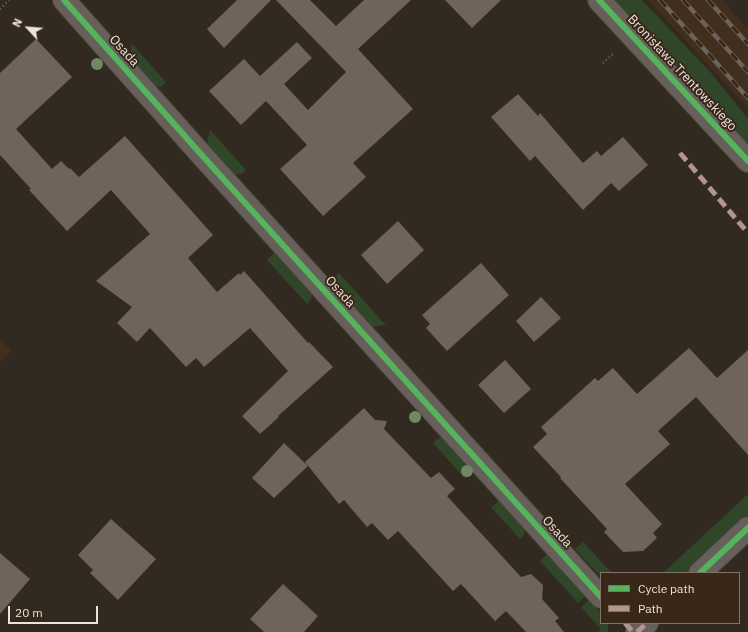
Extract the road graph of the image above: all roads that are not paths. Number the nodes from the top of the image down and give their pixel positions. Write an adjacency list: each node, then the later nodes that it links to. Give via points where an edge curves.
1 (64, 0): 6 (street, Osada, via 198,152)
2 (599, 0): 3 (street, Bronisława Trentowskiego)
3 (748, 161)
4 (748, 528): 5 (street)
5 (701, 572)
6 (600, 596)
7 (625, 624): 9 (street)
8 (646, 624): 10 (street)
9 (633, 632)
10 (637, 632)

